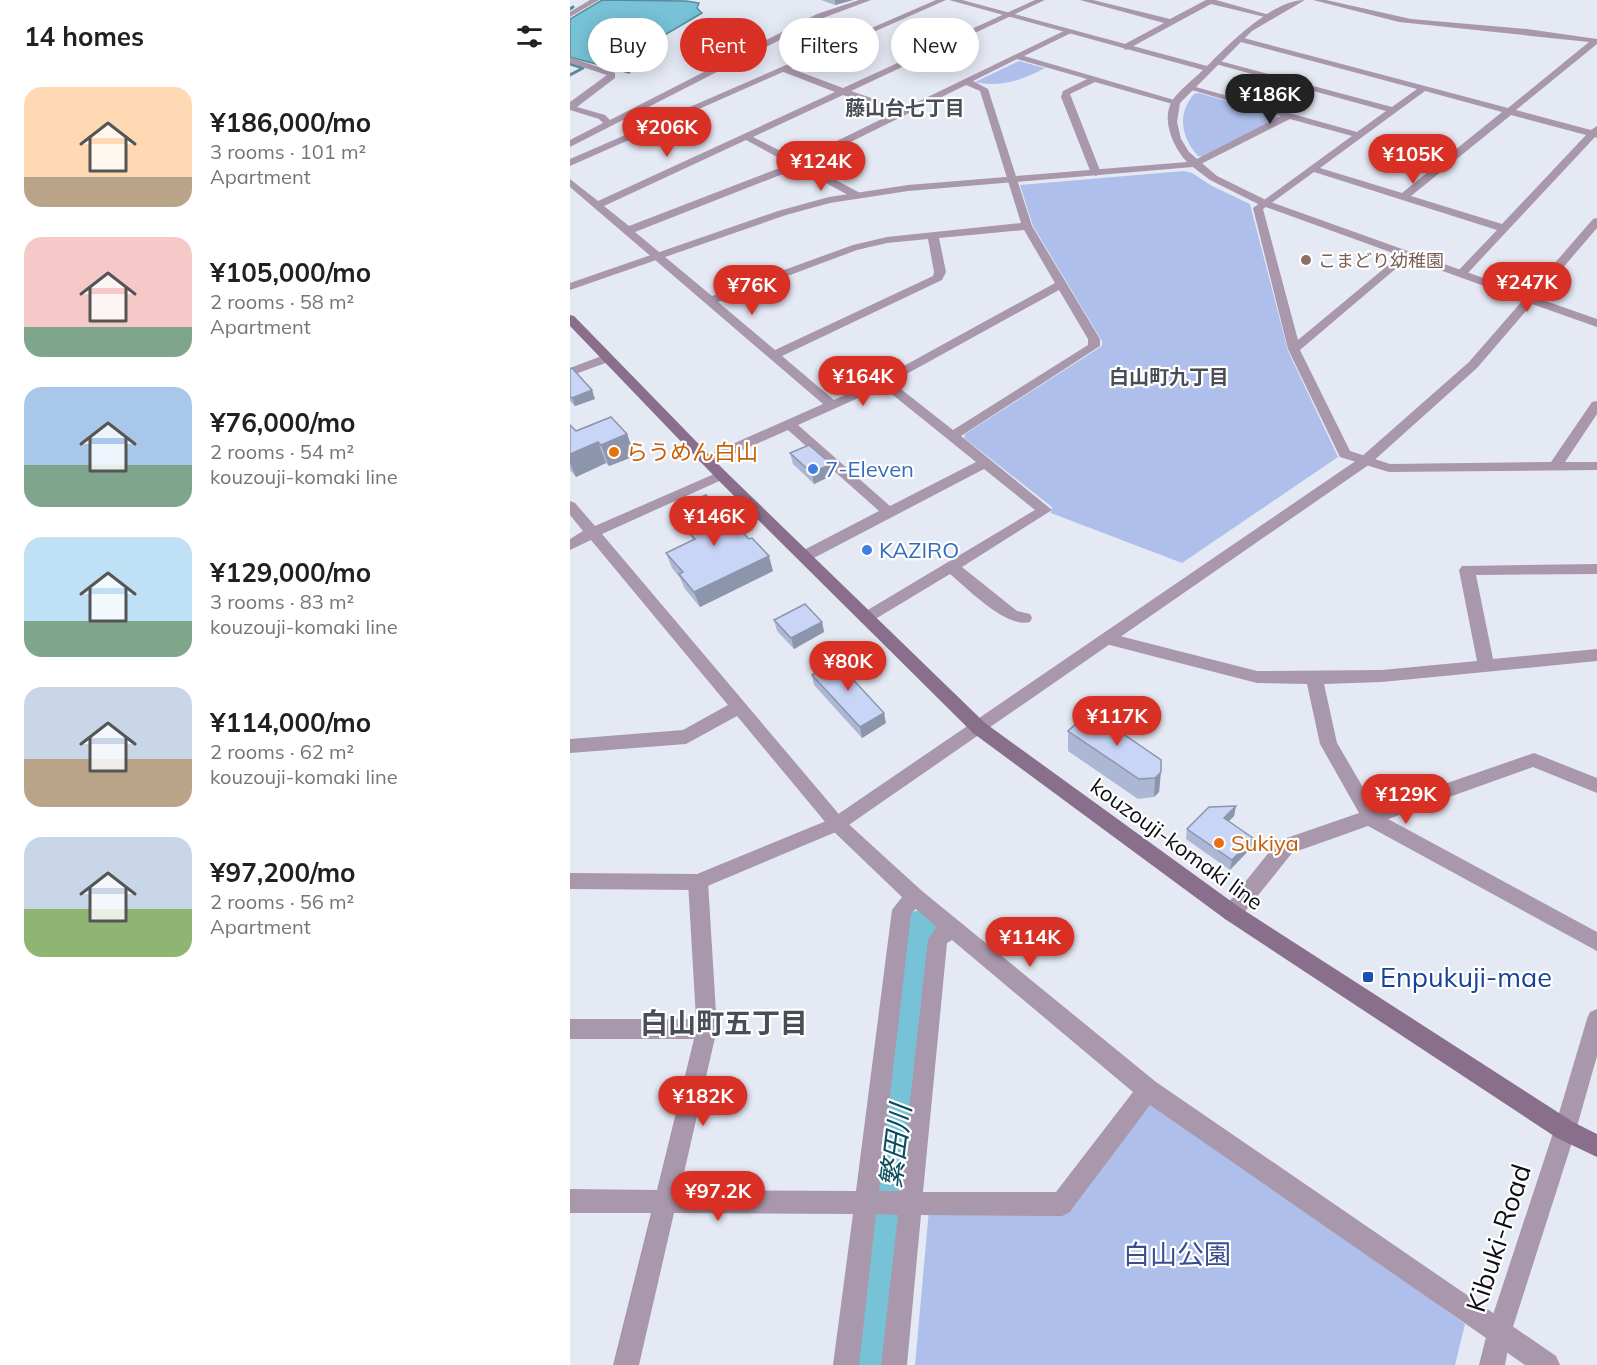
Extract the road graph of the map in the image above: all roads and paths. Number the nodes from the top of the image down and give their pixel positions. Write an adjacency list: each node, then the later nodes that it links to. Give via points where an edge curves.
1 (595, 0): 12 (street)
2 (867, 0): 36 (street, via 820,16)
3 (942, 0): 16 (street)
4 (953, 0): 13 (street)
5 (1041, 0): 13 (street)
6 (1084, 0): 11 (street)
7 (1129, 0): 11 (street)
8 (1301, 0): 14 (street)
9 (1317, 0): 19 (street, via 1411,21 1549,32)
10 (1211, 1): 14 (street); 15 (street)
11 (1114, 8): 15 (street)
12 (570, 15)
13 (1008, 15): 17 (street); 30 (street)
14 (1269, 16): 18 (street)
15 (1171, 22): 20 (street)
16 (879, 28)
17 (1068, 31): 20 (street); 21 (street)
18 (1239, 39): 23 (street); 29 (street)
19 (1597, 41): 34 (street)
20 (1126, 47): 23 (street)
21 (1018, 57): 26 (street); 27 (street)
22 (570, 60): 36 (street, via 611,73 572,108 602,117)
23 (1211, 66): 28 (street); 32 (street)
24 (779, 71): 41 (street)
25 (792, 72): 30 (street)
26 (1094, 79): 31 (street); 45 (street, via 1065,97)
27 (967, 82): 33 (street); 46 (street, via 984,89)
28 (1189, 88): 31 (street); 35 (street)
29 (1424, 88): 32 (street); 34 (street)
30 (844, 92): 33 (street); 39 (street)
31 (1176, 102): 43 (street, via 1173,134)
32 (1394, 110): 38 (street)
33 (904, 112): 42 (street)
34 (1510, 112): 37 (street); 49 (street)
35 (1289, 116): 38 (street); 43 (street)
36 (608, 123): 40 (street)
37 (1596, 133): 54 (street)
38 (1359, 135): 44 (street)
39 (747, 137): 42 (street); 51 (street)
40 (570, 144)
41 (570, 163)
42 (800, 164): 48 (street); 55 (street)
43 (1194, 164): 45 (street); 50 (street, via 1221,183)
44 (1314, 169): 49 (street); 50 (street)
45 (1096, 172): 46 (street)
46 (1013, 180): 48 (street); 53 (street)
47 (570, 182): 51 (street)
48 (856, 195): 58 (street, via 782,213)
49 (1404, 197): 54 (street)
50 (1264, 203): 57 (street); 65 (street, via 1258,208)
51 (598, 206): 55 (street)
52 (1597, 222): 75 (street, via 1473,365)
53 (1027, 226): 56 (street); 60 (street)
54 (1503, 228): 59 (street)
55 (629, 230): 58 (street)
56 (933, 236): 62 (street, via 853,248); 66 (street, via 938,278)
57 (1408, 254): 59 (street); 65 (street)
58 (659, 257): 61 (street); 62 (street)
59 (1462, 273): 64 (street)
60 (1062, 284): 69 (street); 73 (street, via 1094,339 1094,346)
61 (570, 287)
62 (710, 301): 66 (street)
63 (570, 320): 67 (main road, kouzouji-komaki line)
64 (1597, 322)
65 (1294, 349): 75 (street, via 1345,454)
66 (775, 355): 70 (street)
67 (607, 358): 68 (street); 74 (main road, kouzouji-komaki line)
68 (570, 372)
69 (884, 382): 70 (street); 73 (street)
70 (831, 404): 72 (street)
71 (1597, 405): 77 (street)
72 (789, 424): 74 (street); 81 (street)
73 (952, 436): 76 (street)
74 (706, 460): 79 (main road, kouzouji-komaki line)
75 (1365, 461): 77 (street, via 1389,468); 89 (street)
76 (986, 462): 81 (street); 85 (street, via 1045,510)
77 (1555, 466): 78 (street)
78 (1597, 466)
79 (721, 475): 82 (street); 84 (main road, kouzouji-komaki line)
80 (570, 506): 82 (street)
81 (890, 513): 84 (street)
82 (592, 533): 83 (street); 93 (street)
83 (570, 545)
84 (805, 556): 87 (main road, kouzouji-komaki line)
85 (951, 567): 87 (street); 88 (street, via 1013,616)
86 (1597, 569): 91 (street, via 1467,570)
87 (867, 618): 94 (main road, kouzouji-komaki line)
88 (1024, 618)
89 (1108, 639): 92 (street, via 1257,677); 94 (street)
90 (1597, 655): 91 (street)
91 (1486, 664): 92 (street, via 1382,676)
92 (1314, 678): 97 (street, via 1329,744)
93 (737, 708): 95 (street, via 686,736); 98 (street)
94 (979, 728): 98 (street); 102 (main road, kouzouji-komaki line)
95 (570, 746)
96 (1597, 786): 97 (street, via 1534,760)
97 (1371, 818): 102 (street, via 1285,848); 104 (street)
98 (837, 824): 100 (street); 101 (street)
99 (570, 881): 100 (street)
100 (698, 882): 107 (street)
101 (915, 897): 103 (street); 113 (street, via 902,910)
102 (1232, 913): 109 (main road, kouzouji-komaki line)
103 (951, 928): 108 (street); 114 (street, via 938,939)
104 (1597, 942)
105 (1597, 1019): 109 (street, Kibuki-Road)
106 (570, 1029): 107 (street)
107 (707, 1029): 112 (street)
108 (1148, 1090): 114 (street, via 1062,1204); 115 (street)
109 (1565, 1130): 110 (main road, kouzouji-komaki line); 115 (street, Kibuki-Road)
110 (1597, 1146)
111 (570, 1201): 112 (street)
112 (665, 1202): 113 (street); 116 (street)
113 (867, 1202): 114 (street); 117 (street)
114 (911, 1203): 118 (street)
115 (1499, 1333): 119 (street, Kibuki-Road); 120 (street)
116 (626, 1365)
117 (846, 1365)
118 (894, 1365)
119 (1492, 1365)
120 (1547, 1365)

